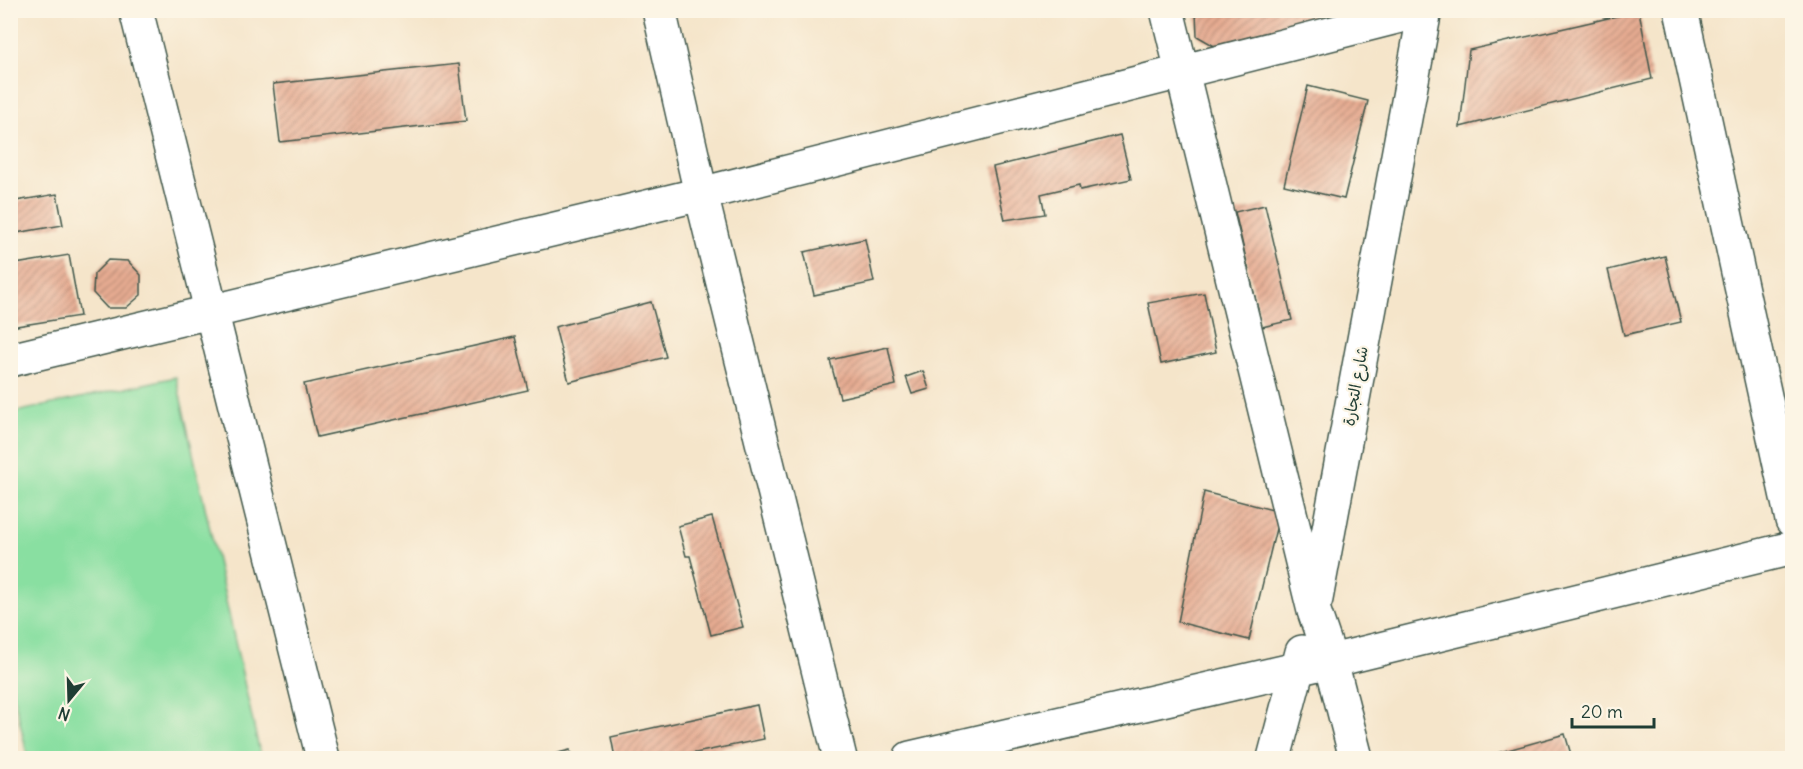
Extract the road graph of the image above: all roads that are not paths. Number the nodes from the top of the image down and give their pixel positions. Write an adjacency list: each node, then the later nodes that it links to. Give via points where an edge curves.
1 (135, 10): 8 (street)
2 (658, 10): 7 (street)
3 (1167, 10): 6 (street)
4 (1424, 10): 6 (street); 12 (street, شارع التجارة)
5 (1681, 10): 10 (street)
6 (1181, 71): 7 (street); 12 (street)
7 (701, 194): 8 (street); 16 (street)
8 (212, 312): 9 (street); 15 (street)
9 (10, 360)
10 (1792, 520)
11 (1792, 548): 13 (street)
12 (1314, 611): 13 (street); 14 (street, شارع التجارة)
13 (1331, 661): 14 (street); 19 (street)
14 (1298, 668): 17 (street); 18 (street, شارع التجارة)
15 (323, 759)
16 (840, 759)
17 (910, 759)
18 (1274, 759)
19 (1356, 759)

